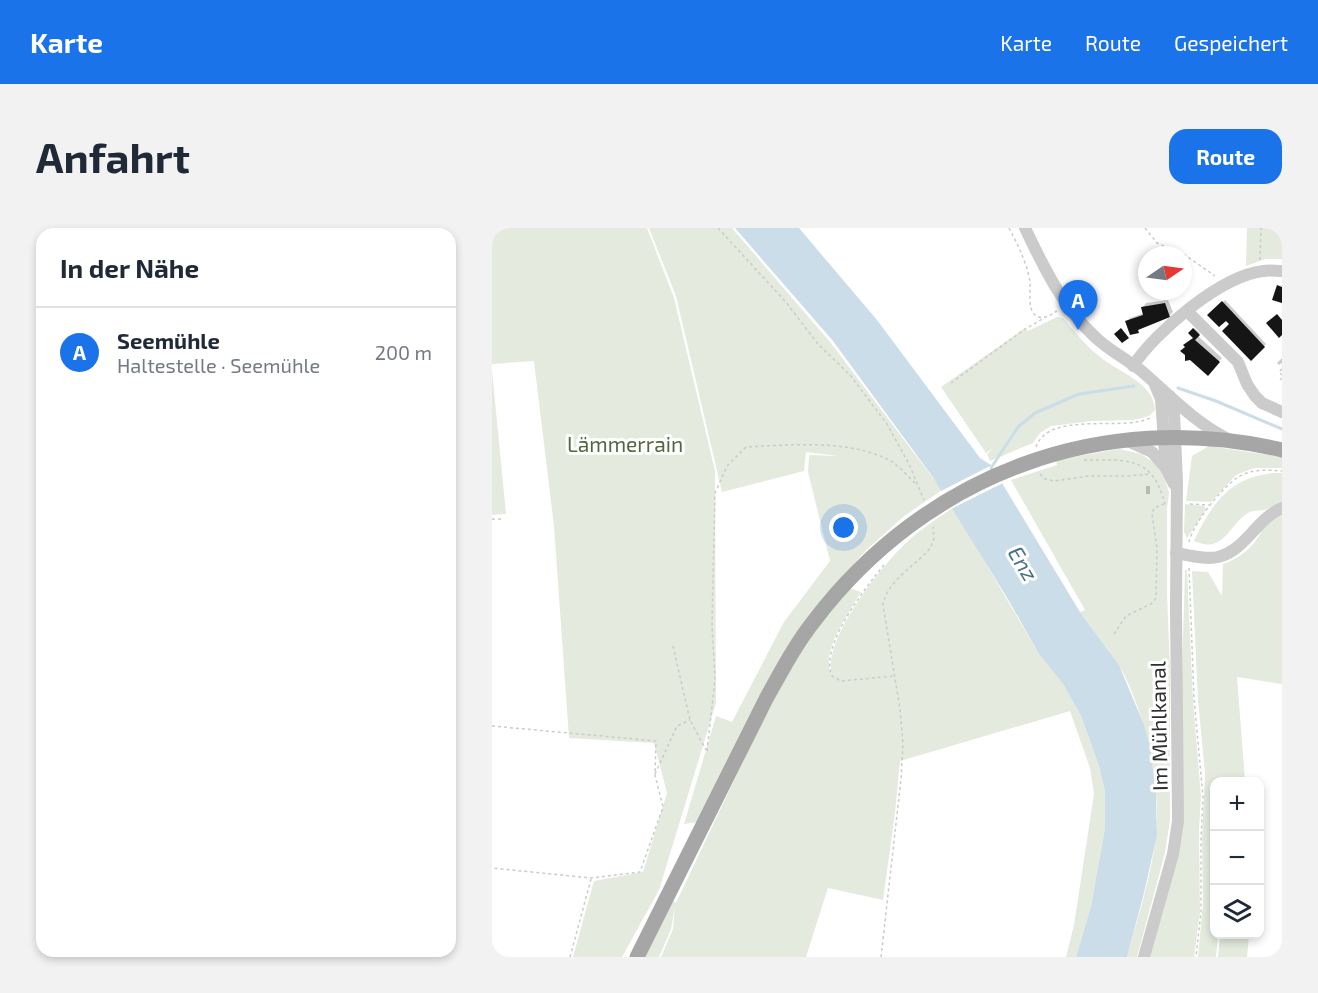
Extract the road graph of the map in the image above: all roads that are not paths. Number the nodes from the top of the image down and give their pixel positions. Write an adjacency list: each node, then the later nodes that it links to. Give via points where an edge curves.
1 (1025, 228): 4 (street, via 1051,279 1078,318 1094,336)
2 (1282, 271): 3 (street, via 1263,271 1226,285)
3 (1187, 311): 4 (street, via 1151,342); 7 (street, via 1238,362 1255,396)
4 (1138, 369): 5 (street)
5 (1152, 380): 6 (street); 8 (street)
6 (1170, 396): 8 (street); 10 (street, via 1197,421)
7 (1282, 412)
8 (1170, 437): 9 (main road); 10 (main road); 12 (street, Im Mühlkanal); 13 (street, Im Mühlkanal)
9 (1124, 440): 12 (street, via 1156,455); 16 (main road, via 1055,454 978,482 909,525 850,578 800,640 766,699)
10 (1232, 441): 11 (main road)
11 (1282, 450)
12 (1166, 468): 13 (street, Im Mühlkanal)
13 (1173, 499): 15 (street, Im Mühlkanal)
14 (1282, 508): 15 (street, via 1227,554 1216,558)
15 (1176, 553): 17 (street, Im Mühlkanal, via 1178,821 1173,854)
16 (637, 957)
17 (1144, 957)

